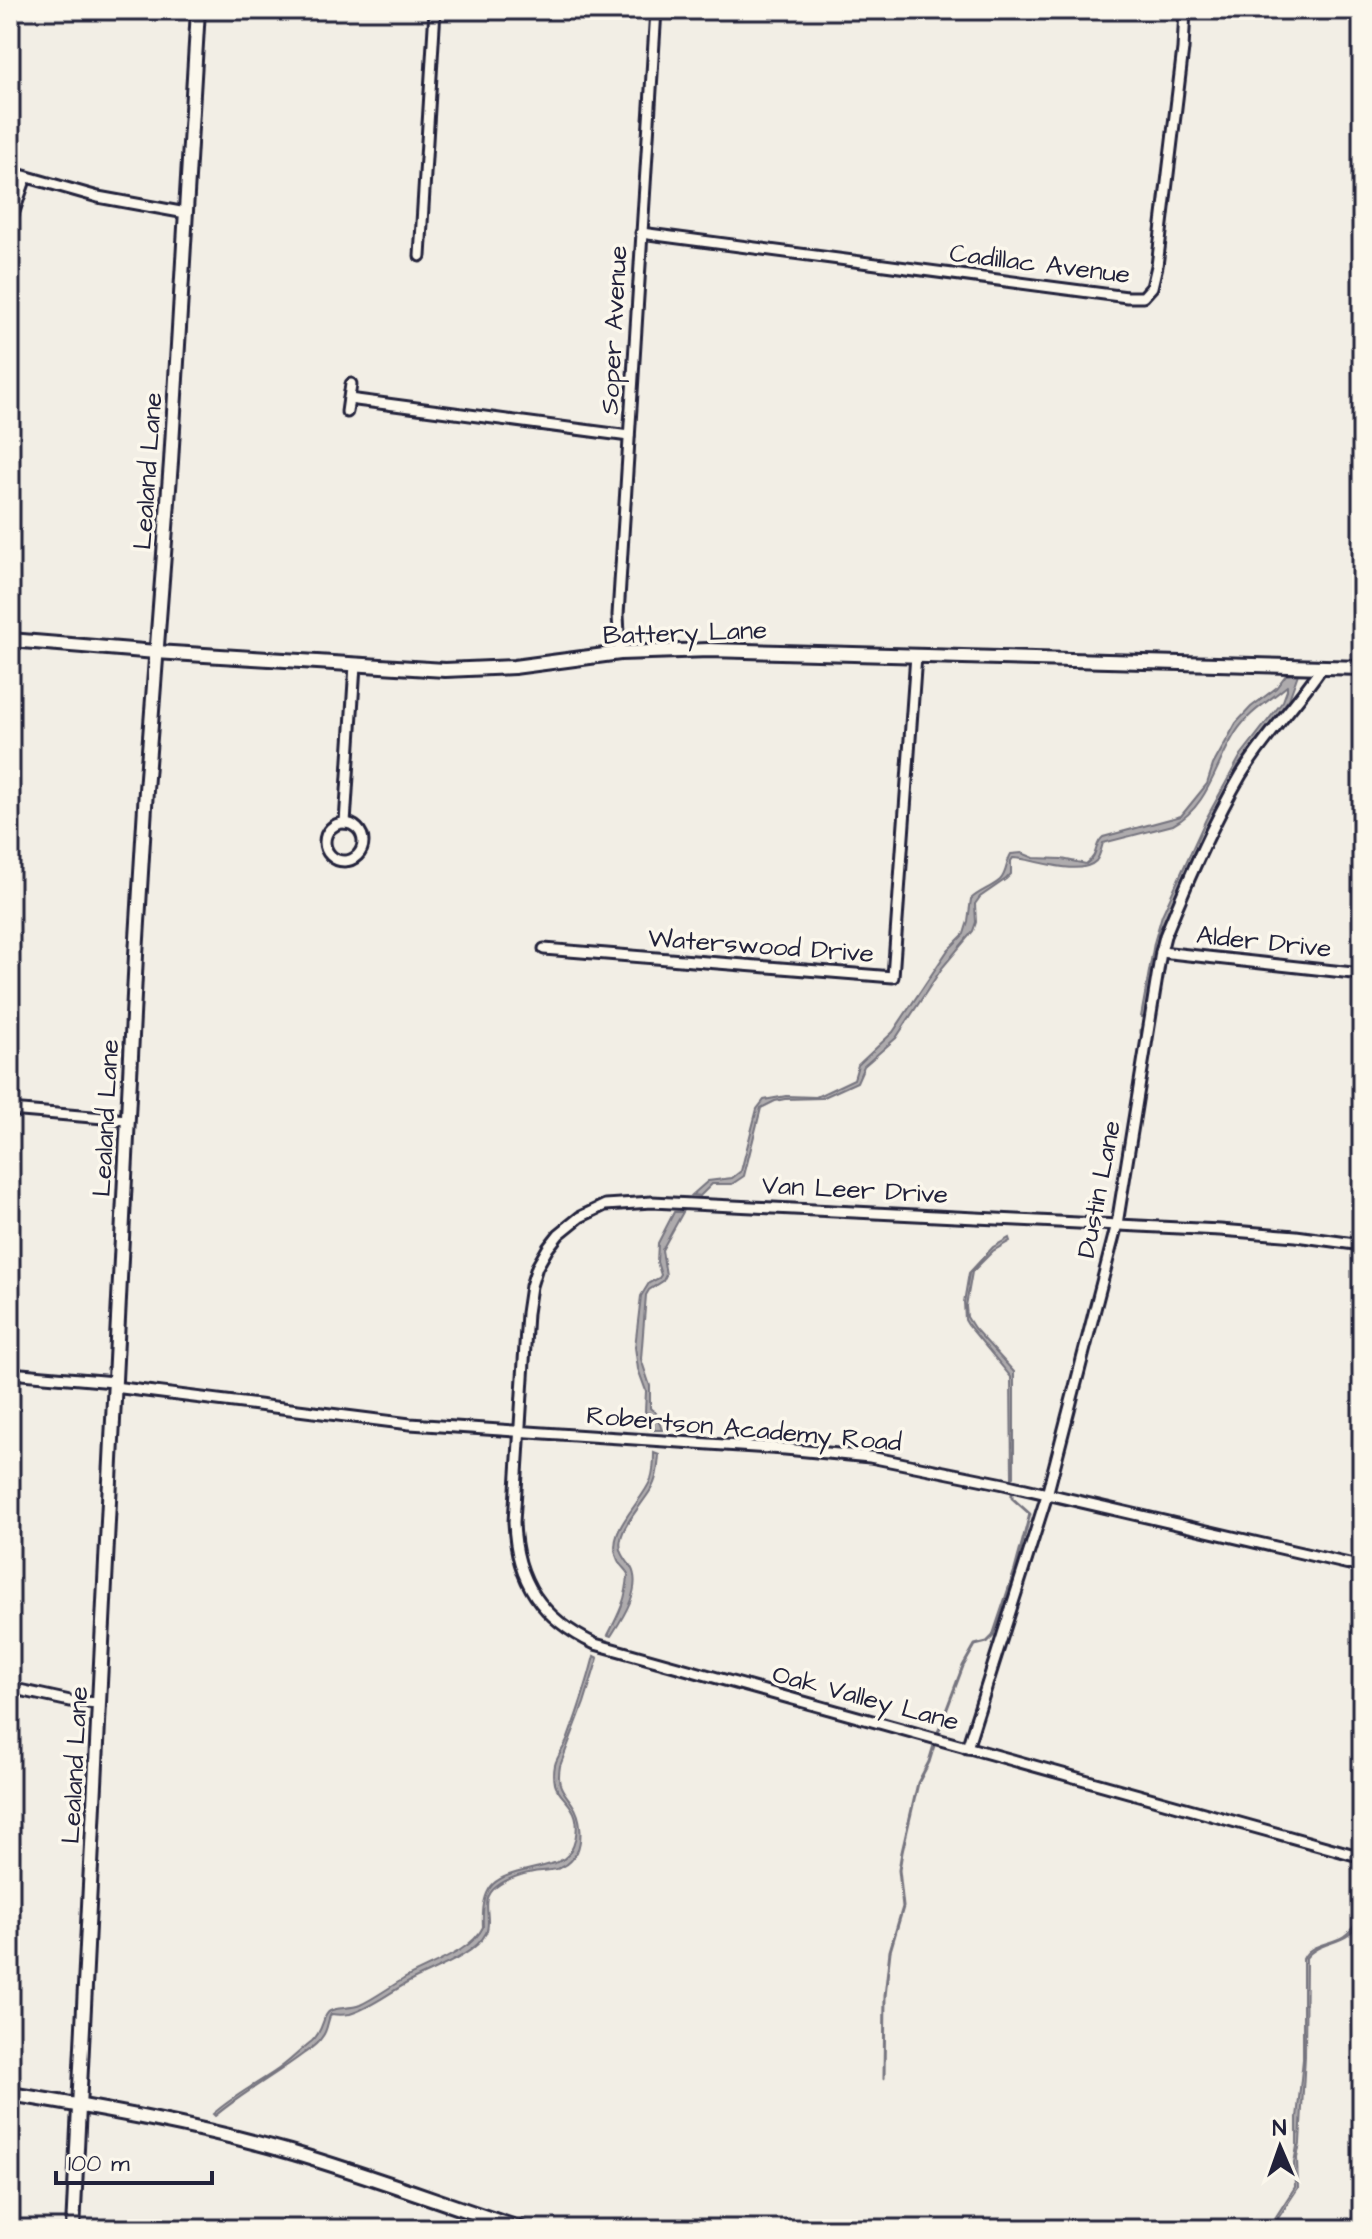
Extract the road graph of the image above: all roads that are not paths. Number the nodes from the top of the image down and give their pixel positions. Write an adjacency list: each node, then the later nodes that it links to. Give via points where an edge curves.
1 (198, 10): 9 (street, Lealand Lane)
2 (435, 10): 12 (street)
3 (656, 10): 11 (street, Soper Avenue)
4 (1185, 10): 11 (street, Cadillac Avenue, via 1155,279 1143,297)
5 (1347, 10): 6 (street)
6 (1362, 12)
7 (10, 172): 8 (street)
8 (26, 177): 9 (street); 10 (street)
9 (186, 213): 18 (street, Lealand Lane)
10 (10, 223)
11 (641, 233): 16 (street, Soper Avenue)
12 (420, 256)
13 (351, 384): 14 (street)
14 (349, 399): 15 (street); 16 (street)
15 (347, 412)
16 (629, 436): 19 (street, Soper Avenue)
17 (10, 640): 18 (street, Battery Lane)
18 (156, 652): 21 (street, Battery Lane); 29 (street, Lealand Lane)
19 (620, 653): 20 (street, Battery Lane); 21 (street, Battery Lane, via 480,669)
20 (916, 655): 22 (street, Battery Lane); 25 (street, Waterswood Drive, via 893,977)
21 (355, 665): 24 (street)
22 (1322, 667): 23 (street, Battery Lane); 26 (street, Dustin Lane, via 1242,775)
23 (1362, 668)
24 (345, 823): 24 (street, via 357,829 362,844 357,856 344,861 332,857 325,842 330,829)
25 (544, 949)
26 (1161, 952): 27 (street, Alder Drive); 30 (street, Dustin Lane)
27 (1362, 974)
28 (10, 1110): 29 (street)
29 (127, 1120): 33 (street, Lealand Lane)
30 (1117, 1224): 31 (street, Van Leer Drive); 34 (street, Van Leer Drive, via 652,1202 605,1205 559,1234 534,1275); 35 (street, Dustin Lane)
31 (1362, 1245)
32 (10, 1373): 33 (street, Robertson Academy Road)
33 (114, 1385): 34 (street, Robertson Academy Road, via 369,1420); 38 (street, Lealand Lane)
34 (520, 1432): 35 (street, Robertson Academy Road, via 870,1457); 39 (street, Oak Valley Lane, via 517,1554 532,1591 560,1624 609,1649)
35 (1047, 1495): 36 (street, Robertson Academy Road); 39 (street, Dustin Lane)
36 (1362, 1567)
37 (10, 1688): 38 (street)
38 (99, 1703): 42 (street, Lealand Lane)
39 (967, 1748): 40 (street, Oak Valley Lane)
40 (1362, 1857)
41 (10, 2094): 42 (street)
42 (79, 2105): 43 (street, Lealand Lane); 44 (street, via 274,2148)
43 (73, 2229)
44 (522, 2229)

